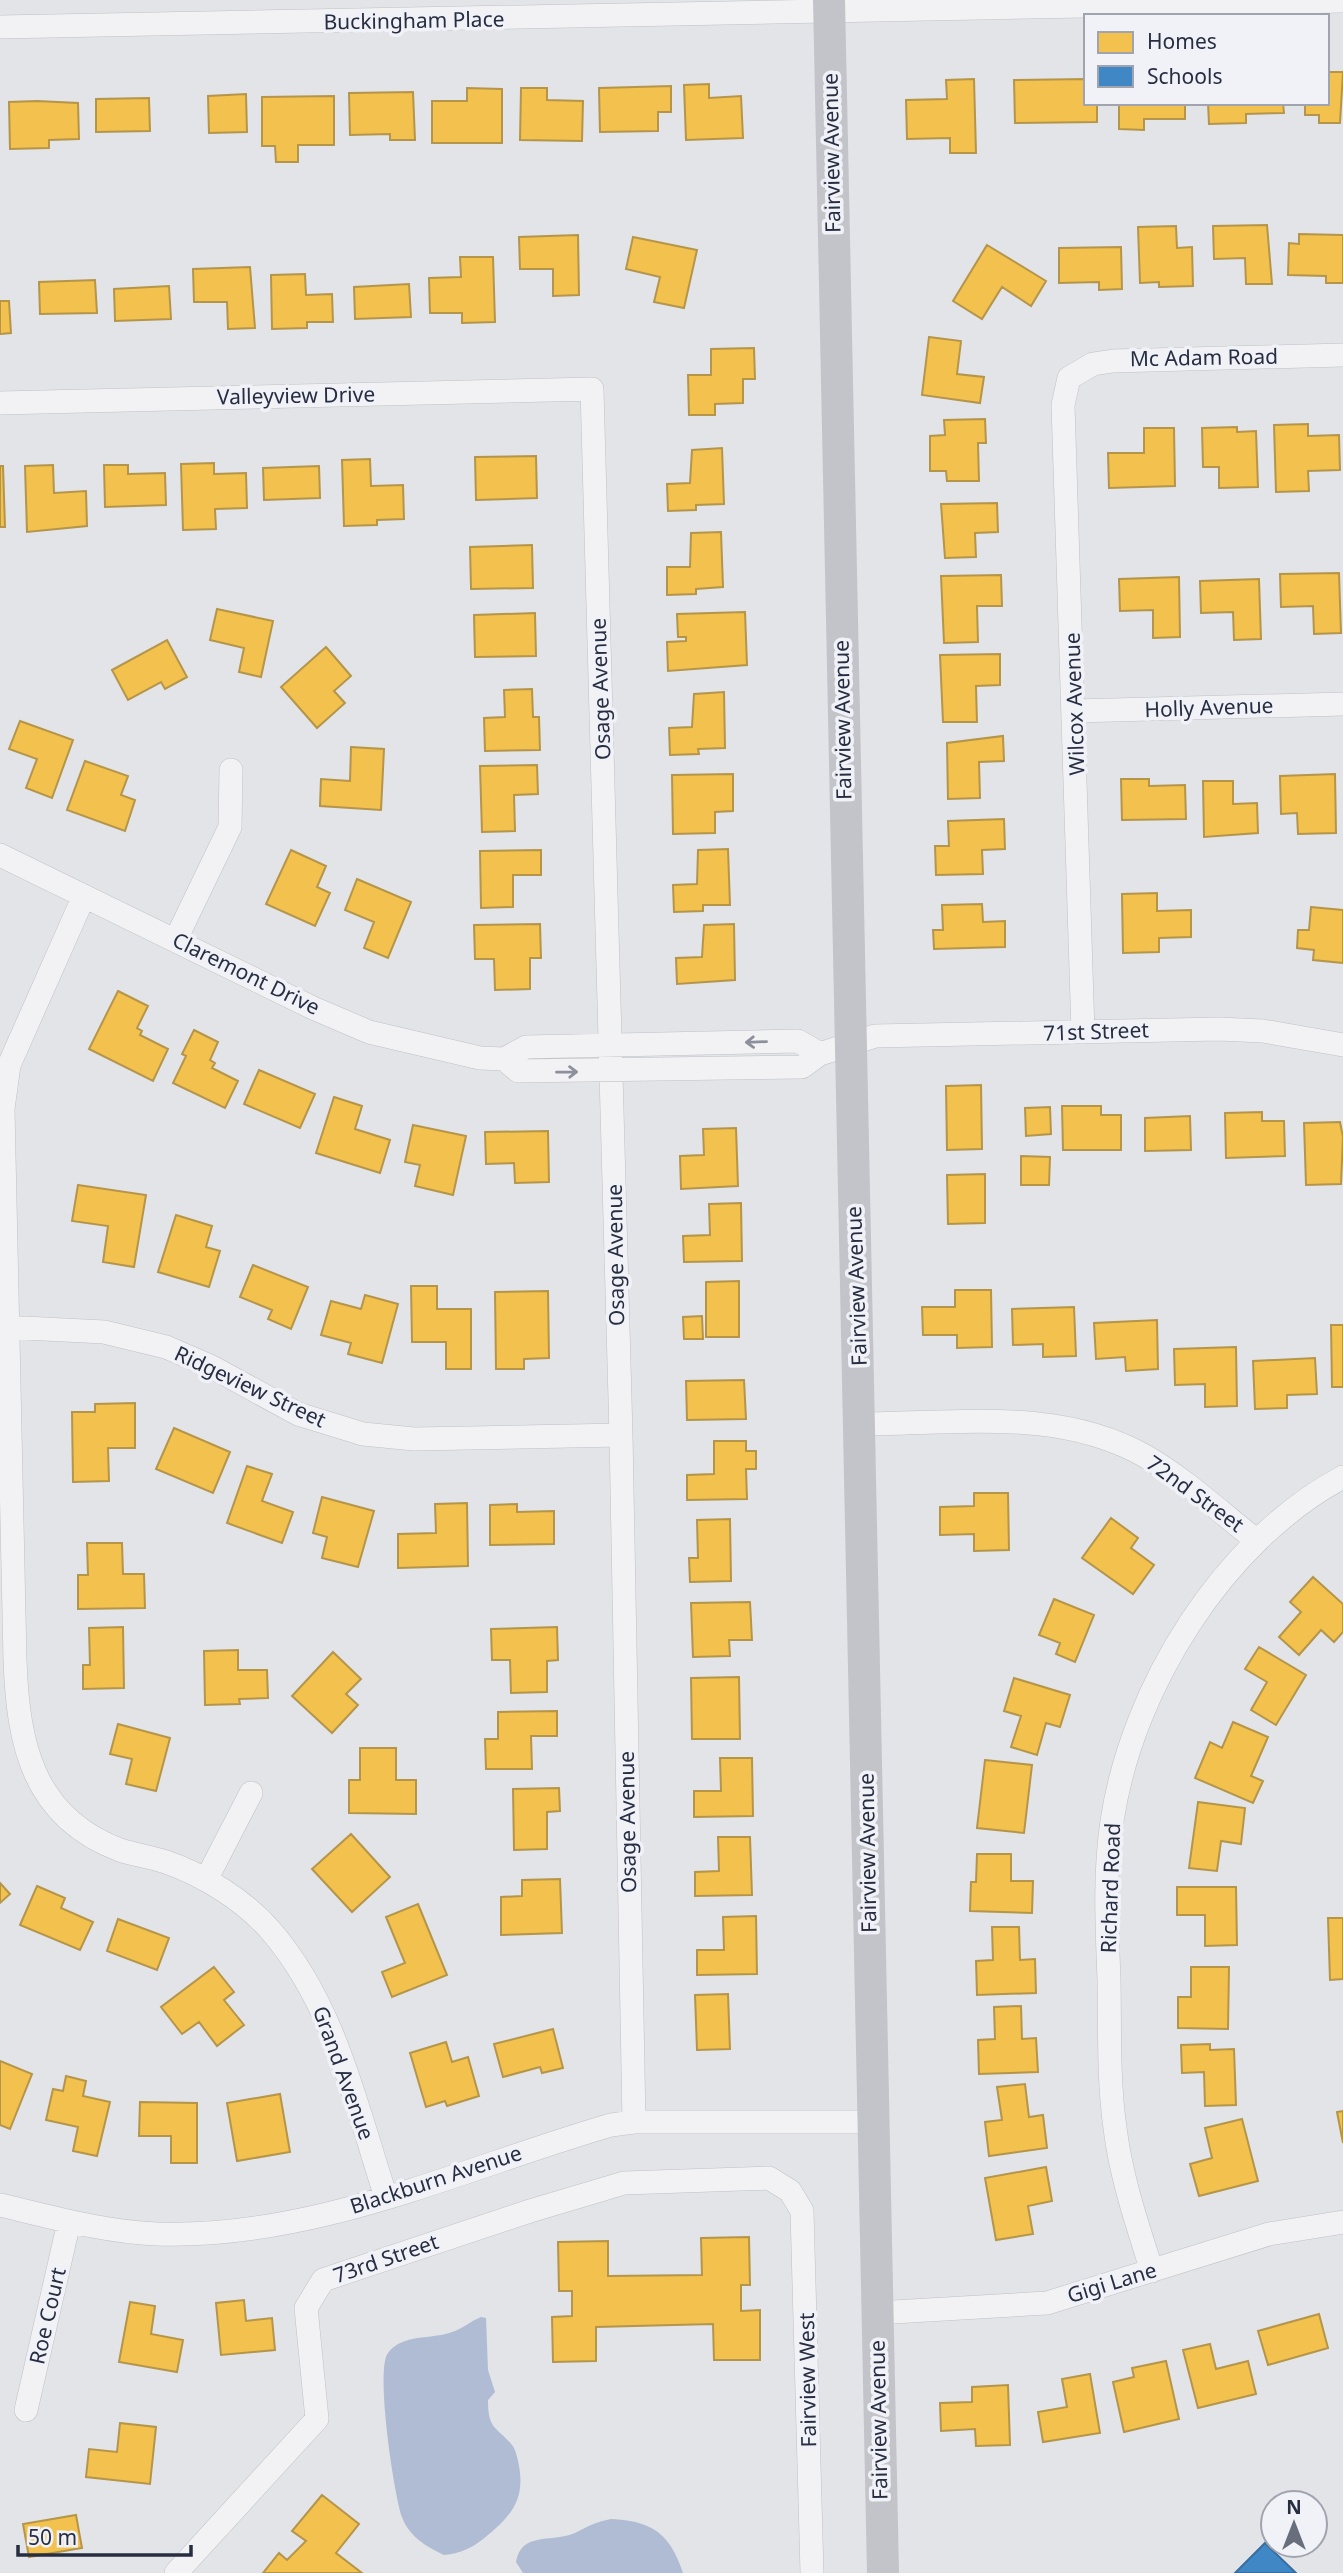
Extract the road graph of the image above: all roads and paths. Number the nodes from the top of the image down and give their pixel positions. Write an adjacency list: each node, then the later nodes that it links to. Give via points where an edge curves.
1 (1343, 1): 2 (street, Buckingham Place)
2 (1084, 4): 3 (street, Buckingham Place)
3 (829, 6): 4 (street, Buckingham Place); 17 (street, Fairview Avenue)
4 (588, 9): 5 (street, Buckingham Place)
5 (0, 27)
6 (1343, 355): 7 (street, Mc Adam Road, via 1113,360)
7 (1069, 377): 11 (street, Wilcox Avenue, via 1063,405)
8 (592, 389): 9 (street, Valleyview Drive); 19 (street, Osage Avenue)
9 (0, 403)
10 (1343, 704): 11 (street, Holly Avenue)
11 (1075, 711): 16 (street, Wilcox Avenue)
12 (231, 770): 15 (street, via 230,827)
13 (0, 855): 14 (street, Claremont Drive)
14 (84, 896): 15 (street, Claremont Drive); 23 (street, Grand Avenue, via 9,1065 2,1136)
15 (176, 939): 21 (street, Claremont Drive, via 369,1032)
16 (1083, 1032): 17 (street, 71st Street, via 875,1036); 18 (street, 71st Street, via 1241,1030)
17 (850, 1045): 20 (street, Claremont Drive); 24 (street, Fairview Avenue)
18 (1343, 1045)
19 (611, 1046): 20 (street, Claremont Drive, one-way to 19, via 798,1041); 21 (street, Claremont Drive, via 526,1048); 22 (street, Osage Avenue)
20 (820, 1054): 22 (street, Claremont Drive, via 802,1068)
21 (504, 1059): 22 (street, Claremont Drive, one-way to 22, via 518,1071)
22 (611, 1071): 25 (street, Osage Avenue)
23 (5, 1327): 25 (street, Ridgeview Street, via 104,1332 166,1348 212,1367 298,1414 363,1434 414,1439); 29 (street, Grand Avenue, via 17,1701 32,1771 59,1810 86,1833)
24 (861, 1424): 27 (street, 72nd Street, via 1020,1421 1080,1430 1144,1456); 31 (street, Fairview Avenue)
25 (621, 1435): 30 (street, Osage Avenue)
26 (1343, 1476): 27 (street, 72nd Street, via 1308,1497)
27 (1256, 1540): 37 (street, Richard Road, via 1193,1622 1154,1687 1127,1755 1112,1819 1107,1885 1113,2115 1126,2188)
28 (251, 1793): 29 (street)
29 (206, 1880): 33 (street, Grand Avenue, via 270,1930 313,1990)
30 (634, 2122): 31 (street, Blackburn Avenue); 33 (street, Blackburn Avenue, via 582,2134)
31 (873, 2122): 38 (street, Fairview Avenue)
32 (790, 2191): 40 (street, 73rd Street, via 769,2178 624,2183 323,2280 306,2308 317,2418); 41 (street, Fairview West, via 802,2211 804,2235)
33 (386, 2197): 35 (street, Blackburn Avenue, via 321,2216 229,2232 156,2234)
34 (0, 2205): 35 (street, Blackburn Avenue)
35 (69, 2222): 39 (street, Roe Court)
36 (1343, 2222): 37 (street, Gigi Lane, via 1269,2234)
37 (1152, 2271): 38 (street, Gigi Lane, via 1047,2304)
38 (876, 2313): 42 (street, Fairview Avenue)
39 (26, 2410)
40 (176, 2573)
41 (812, 2573)
42 (883, 2573)

